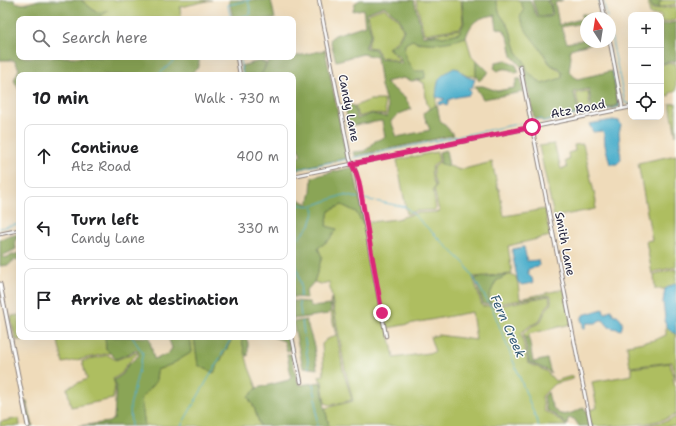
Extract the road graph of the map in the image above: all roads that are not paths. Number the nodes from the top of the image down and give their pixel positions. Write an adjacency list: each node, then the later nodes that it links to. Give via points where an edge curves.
1 (319, 0): 11 (street, Candy Lane)
2 (601, 0): 3 (street)
3 (604, 12)
4 (611, 48): 9 (street)
5 (238, 60): 7 (street)
6 (520, 66): 10 (street, Smith Lane)
7 (240, 72)
8 (628, 108): 9 (street, Atz Road)
9 (622, 109): 10 (street, Atz Road)
10 (532, 127): 11 (street, Atz Road); 20 (street, Smith Lane)
11 (352, 164): 12 (street, Atz Road); 16 (street, Candy Lane, via 359,182)
12 (296, 175)
13 (16, 231): 14 (street)
14 (0, 234)
15 (0, 284): 19 (street)
16 (386, 336)
17 (293, 340): 18 (street)
18 (302, 382)
19 (28, 426)
20 (591, 426)

